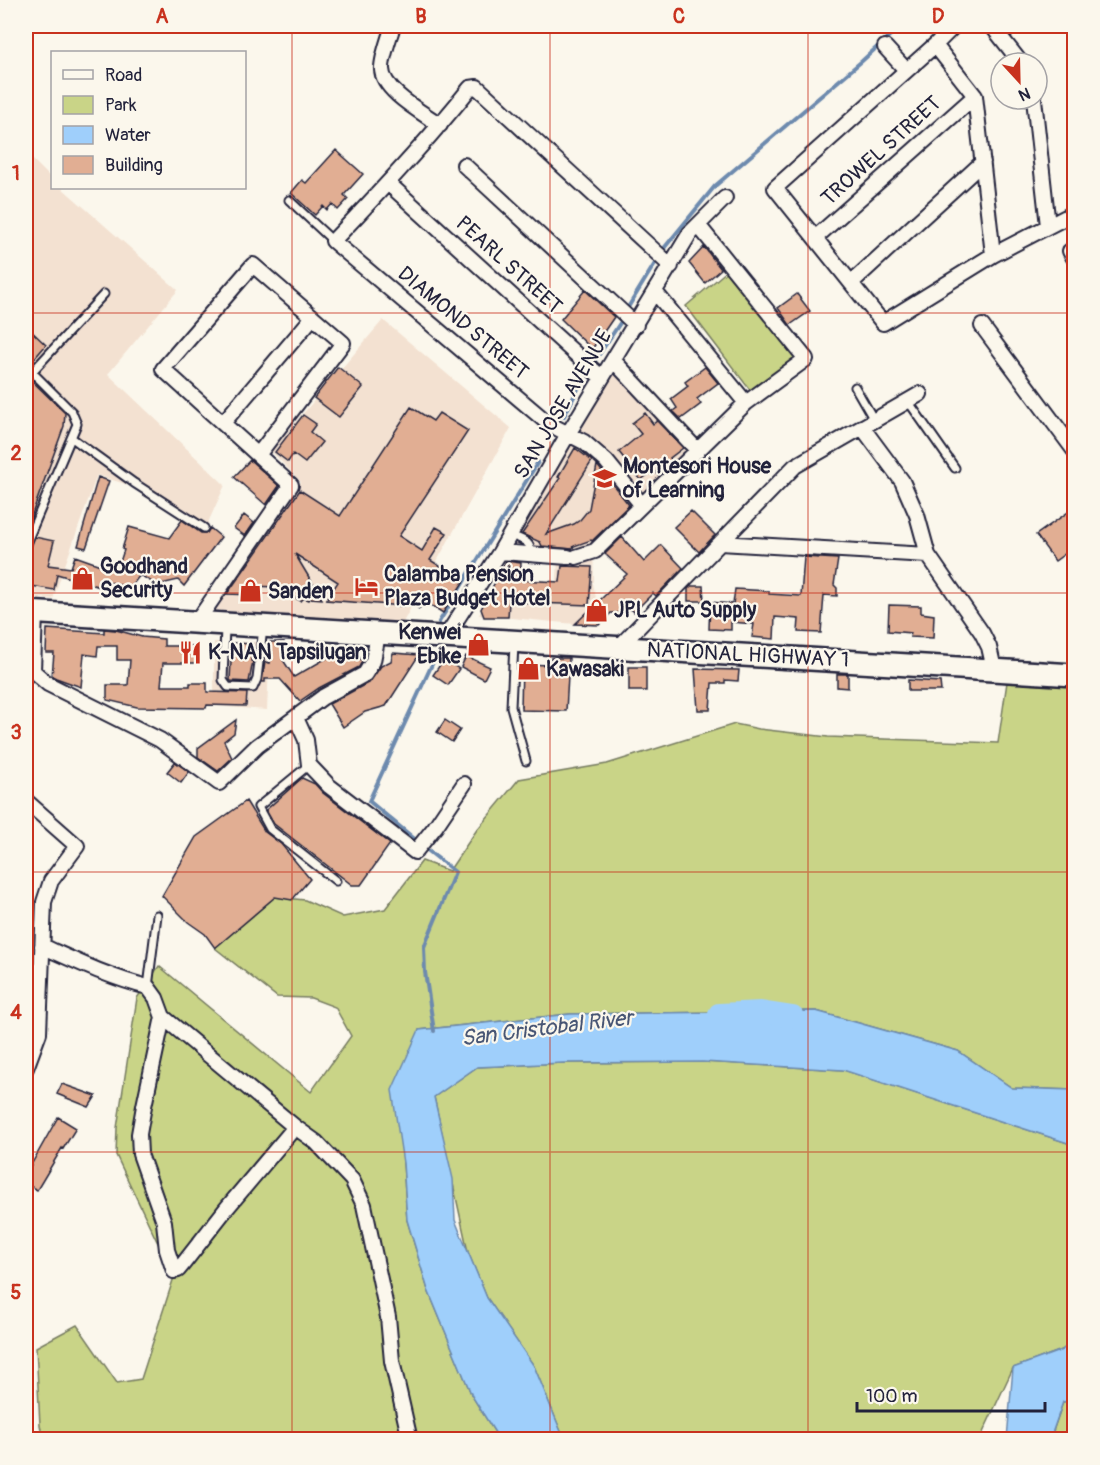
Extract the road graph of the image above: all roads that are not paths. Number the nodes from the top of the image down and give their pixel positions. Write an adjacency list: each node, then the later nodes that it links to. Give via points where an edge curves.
1 (393, 26): 12 (street, via 381,68 384,81)
2 (954, 26): 6 (street)
3 (992, 26): 8 (street)
4 (1071, 26): 5 (street)
5 (1074, 31)
6 (934, 45): 9 (street); 10 (street)
7 (885, 47): 9 (street)
8 (1012, 51)
9 (906, 70): 21 (street, via 775,188)
10 (975, 96): 13 (street); 21 (street, TROWEL STREET)
11 (1035, 111): 20 (street)
12 (440, 125): 15 (street); 24 (street, via 470,88 477,87)
13 (983, 162): 23 (street); 25 (street)
14 (464, 165): 29 (street)
15 (388, 183): 22 (street); 32 (street, PEARL STREET)
16 (724, 198): 19 (street, SAN JOSE AVENUE)
17 (289, 200): 22 (lane)
18 (1074, 213): 20 (street)
19 (698, 225): 24 (street, SAN JOSE AVENUE); 35 (street, via 806,359)
20 (1048, 226): 23 (street)
21 (815, 238): 25 (street)
22 (333, 241): 38 (street, DIAMOND STREET, via 549,424)
23 (993, 255): 25 (street, via 883,323)
24 (671, 266): 26 (street, SAN JOSE AVENUE)
25 (851, 283)
26 (656, 293): 29 (street, SAN JOSE AVENUE); 35 (street)
27 (104, 294): 39 (lane, via 32,372 72,412 77,424)
28 (313, 317): 36 (street); 36 (street, via 254,264 163,369); 42 (street, via 343,343)
29 (636, 325): 31 (street, SAN JOSE AVENUE)
30 (982, 326): 40 (street)
31 (613, 360): 32 (street, SAN JOSE AVENUE); 41 (street)
32 (602, 378): 38 (street, SAN JOSE AVENUE)
33 (855, 387): 37 (lane)
34 (914, 397): 37 (street); 43 (lane)
35 (746, 403): 41 (street)
36 (223, 423): 42 (street)
37 (868, 424): 47 (street, via 795,466); 50 (street, via 902,481)
38 (568, 434): 44 (street, DIAMOND STREET, via 606,461); 46 (street, SAN JOSE AVENUE)
39 (72, 438): 45 (lane); 48 (lane)
40 (1074, 450)
41 (698, 451): 44 (street)
42 (258, 455): 53 (street, via 291,485)
43 (955, 468)
44 (641, 504): 51 (street, via 595,551 572,557)
45 (204, 528)
46 (510, 535): 49 (street, SAN JOSE AVENUE); 51 (lane, via 528,542)
47 (720, 543): 50 (street); 59 (street)
48 (26, 544)
49 (500, 552): 51 (street); 57 (street, SAN JOSE AVENUE)
50 (928, 555): 60 (street, via 982,633)
51 (531, 556)
52 (30, 613): 53 (highway, NATIONAL HIGHWAY 1); 62 (street, via 33,671 48,684 160,740 219,783 257,746)
53 (196, 623): 54 (highway, NATIONAL HIGHWAY 1)
54 (225, 624): 55 (highway, NATIONAL HIGHWAY 1); 55 (lane, via 224,680 228,687 238,689 253,688 257,679)
55 (263, 627): 56 (highway, NATIONAL HIGHWAY 1)
56 (378, 634): 57 (highway, NATIONAL HIGHWAY 1); 62 (street, via 373,661 365,674 323,697)
57 (445, 638): 58 (highway, NATIONAL HIGHWAY 1)
58 (514, 642): 59 (highway, NATIONAL HIGHWAY 1); 63 (lane, via 511,707)
59 (618, 648): 60 (highway, NATIONAL HIGHWAY 1)
60 (994, 669): 61 (highway, NATIONAL HIGHWAY 1)
61 (1074, 675)
62 (296, 718): 64 (street, via 306,740)
63 (526, 761)
64 (309, 765): 65 (street, via 329,786 415,852); 67 (lane, via 258,807 270,829)
65 (464, 784)
66 (26, 801): 69 (street, via 77,846 51,881 44,902)
67 (336, 881)
68 (157, 915): 70 (lane)
69 (42, 946): 70 (street); 72 (street, via 39,1033)
70 (148, 987): 71 (street)
71 (163, 1017): 73 (street); 73 (street, via 139,1134 140,1154 164,1222 174,1271)
72 (26, 1068)
73 (295, 1127): 74 (street, via 316,1142 352,1180 364,1205)
74 (410, 1440)

